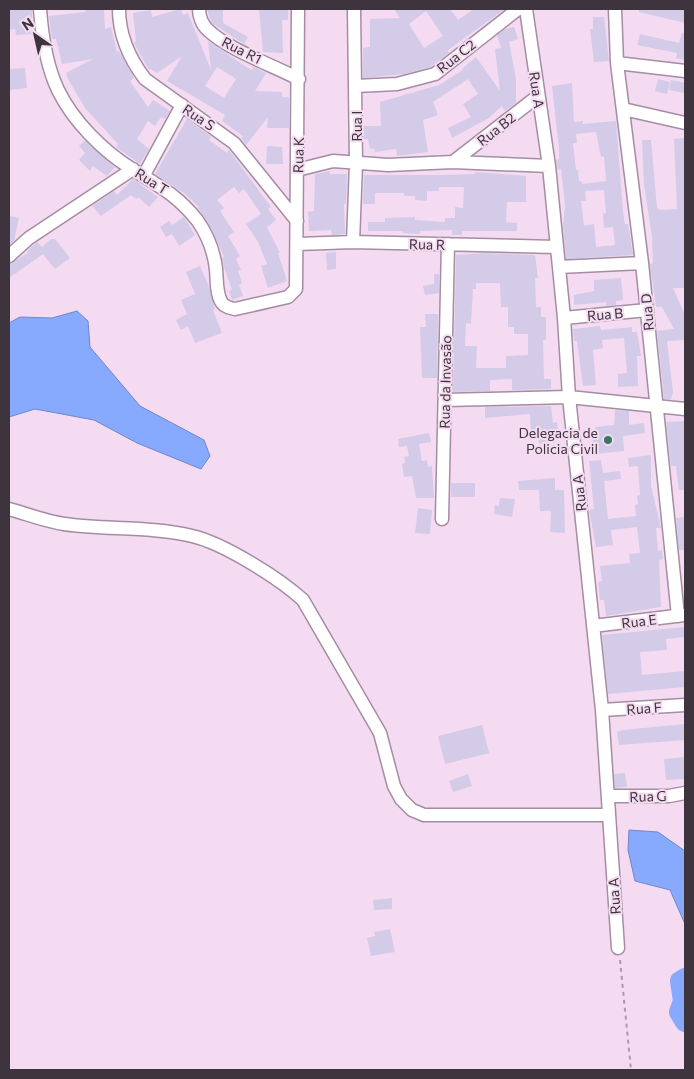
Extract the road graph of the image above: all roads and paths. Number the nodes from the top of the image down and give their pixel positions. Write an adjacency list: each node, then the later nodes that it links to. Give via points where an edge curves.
1 (40, 9): 21 (street, Rua T, via 47,58 58,90 78,121 103,146)
2 (119, 9): 14 (street, Rua S, via 119,24 135,65 157,90)
3 (198, 9): 11 (street, Rua R1, via 207,30 222,41)
4 (298, 9): 11 (street, Rua K)
5 (357, 9): 12 (street, Rua I)
6 (518, 9): 12 (street, Rua C2, via 435,74 397,84)
7 (526, 9): 13 (street, Rua A)
8 (615, 9): 9 (street, Rua D)
9 (617, 63): 10 (street); 15 (street, Rua D)
10 (685, 70)
11 (299, 79): 20 (street, Rua K)
12 (356, 86): 18 (street, Rua I)
13 (538, 96): 17 (street, Rua B2); 19 (street, Rua A)
14 (182, 105): 21 (street); 22 (street, Rua S, via 234,143)
15 (623, 109): 16 (street); 28 (street, Rua D)
16 (685, 123)
17 (453, 162): 18 (street, Rua B2); 19 (street, Rua B2)
18 (356, 164): 20 (street, Rua B2, via 333,161); 23 (street, Rua I)
19 (549, 166): 26 (street, Rua A)
20 (297, 170): 22 (street, Rua K)
21 (138, 172): 27 (street, via 29,238); 30 (street, Rua T, via 168,190 198,223 210,245 222,303 235,309)
22 (297, 220): 24 (street, Rua K)
23 (353, 242): 24 (street, Rua R); 25 (street, Rua R)
24 (298, 244): 30 (street, Rua K, via 298,282 294,294)
25 (448, 244): 26 (street, Rua R); 34 (street, Rua da Invasão)
26 (556, 247): 29 (street, Rua A)
27 (9, 256)
28 (642, 262): 29 (street); 31 (street, Rua D)
29 (559, 267): 32 (street, Rua A)
30 (288, 297)
31 (647, 310): 32 (street, Rua B); 35 (street, Rua D)
32 (564, 318): 33 (street, Rua A)
33 (568, 397): 34 (street); 35 (street); 40 (street, Rua A)
34 (445, 400): 38 (street, Rua da Invasão)
35 (656, 408): 36 (street); 39 (street, Rua D)
36 (685, 409)
37 (9, 509): 45 (street, via 62,523 158,529 194,536 216,544 288,586 303,600 375,723 384,744 394,786 412,810 424,815)
38 (442, 519)
39 (682, 616): 40 (street, Rua E)
40 (593, 626): 42 (street, Rua A)
41 (685, 704): 42 (street, Rua F)
42 (602, 710): 44 (street, Rua A)
43 (685, 793): 44 (street, Rua G)
44 (610, 796): 45 (street, Rua A)
45 (609, 815): 46 (street, Rua A)
46 (618, 948): 47 (path)
47 (631, 1070)

